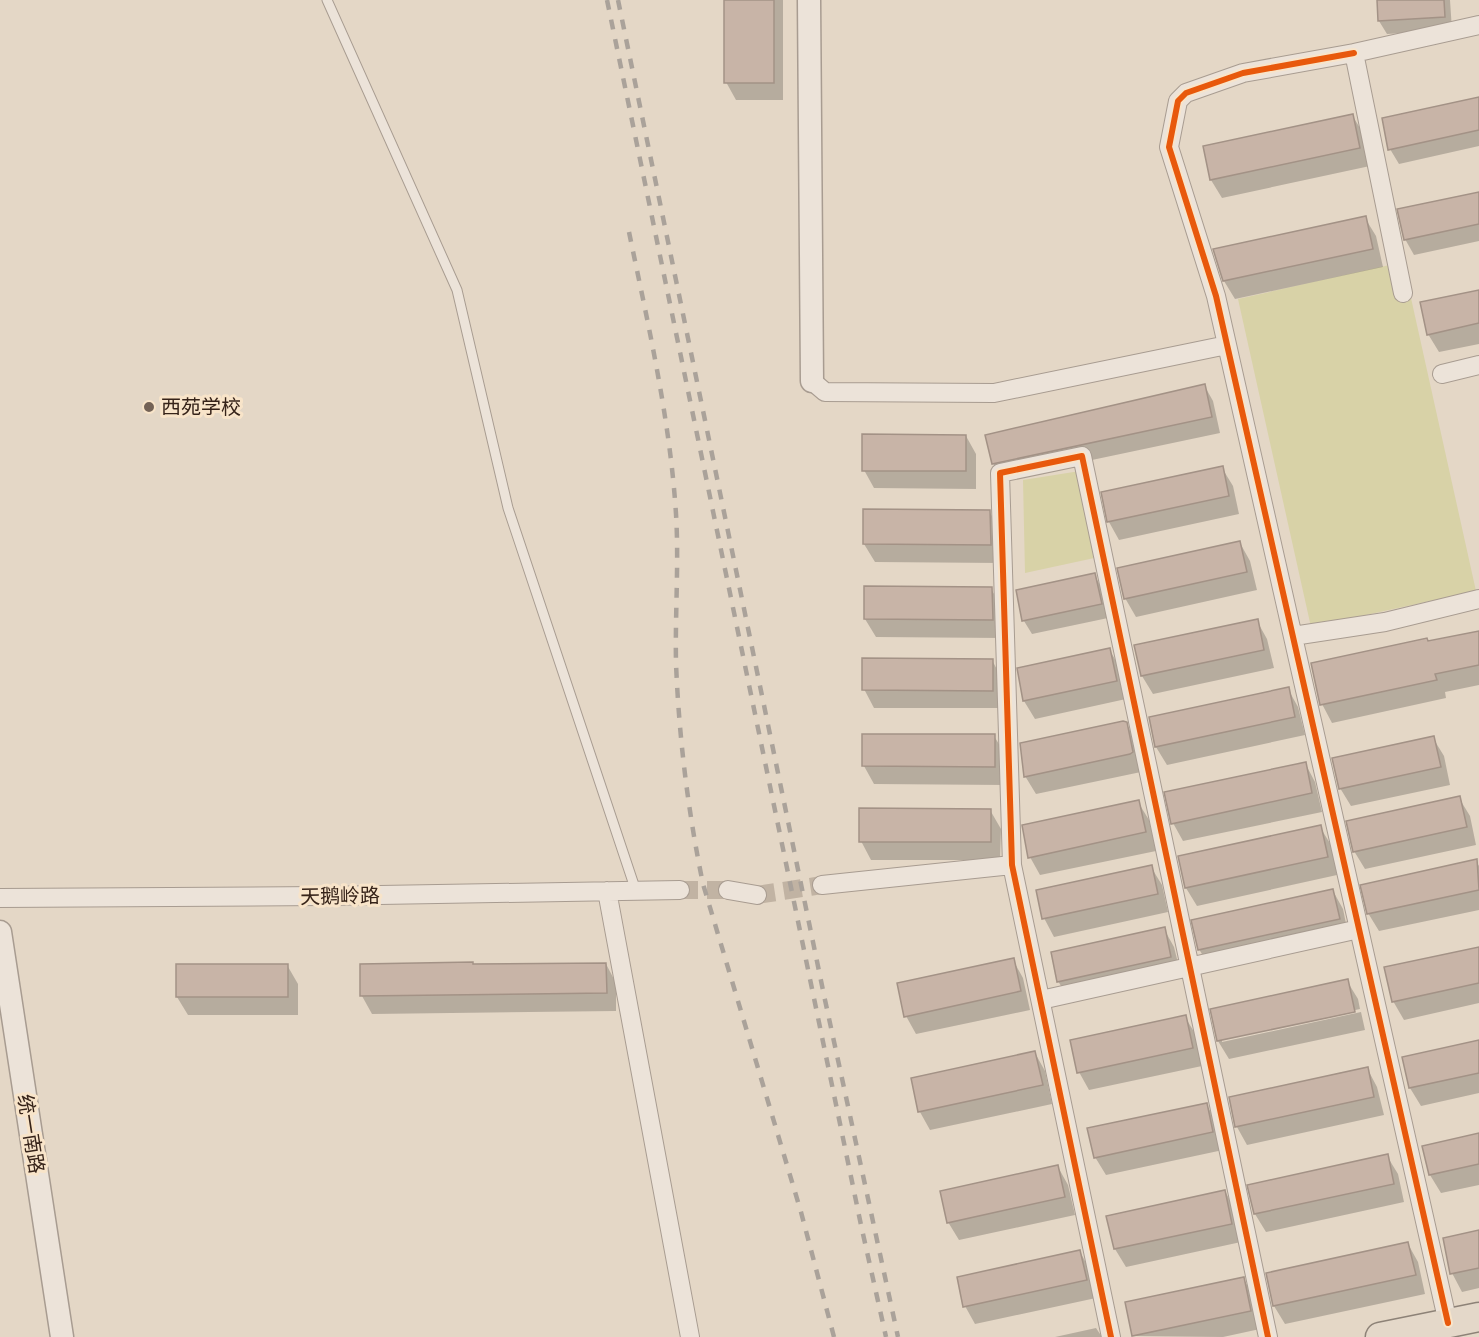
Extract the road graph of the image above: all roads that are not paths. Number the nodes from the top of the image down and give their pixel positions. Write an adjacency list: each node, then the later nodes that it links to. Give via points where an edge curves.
1 (327, 0): 17 (lane, via 457,290 508,508)
2 (809, 0): 9 (street)
3 (1479, 25): 4 (street)
4 (1354, 53): 5 (street); 6 (street, via 1243,73 1186,93 1178,101 1169,147 1216,296)
5 (1403, 293)
6 (1227, 345): 9 (street, via 994,393 825,392); 11 (street)
7 (1479, 365): 8 (street)
8 (1442, 374)
9 (812, 381)
10 (1479, 599): 11 (street, via 1384,622)
11 (1293, 636): 20 (street)
12 (1012, 865): 13 (street); 22 (street, via 1000,473 1082,456); 23 (street)
13 (822, 885)
14 (680, 890): 17 (street, 天鹅岭路)
15 (728, 890): 18 (street)
16 (607, 891): 17 (street, 天鹅岭路); 19 (street, 天鹅岭路); 27 (street)
17 (636, 891)
18 (757, 894)
19 (0, 898)
20 (1359, 929): 22 (street); 25 (street)
21 (0, 932): 26 (street, 统一南路)
22 (1190, 968): 23 (street); 29 (street)
23 (1041, 1000): 28 (street)
24 (1479, 1317): 25 (main road)
25 (1448, 1323): 30 (main road)
26 (63, 1337)
27 (690, 1337)
28 (1111, 1337)
29 (1268, 1337)
30 (1380, 1337)

